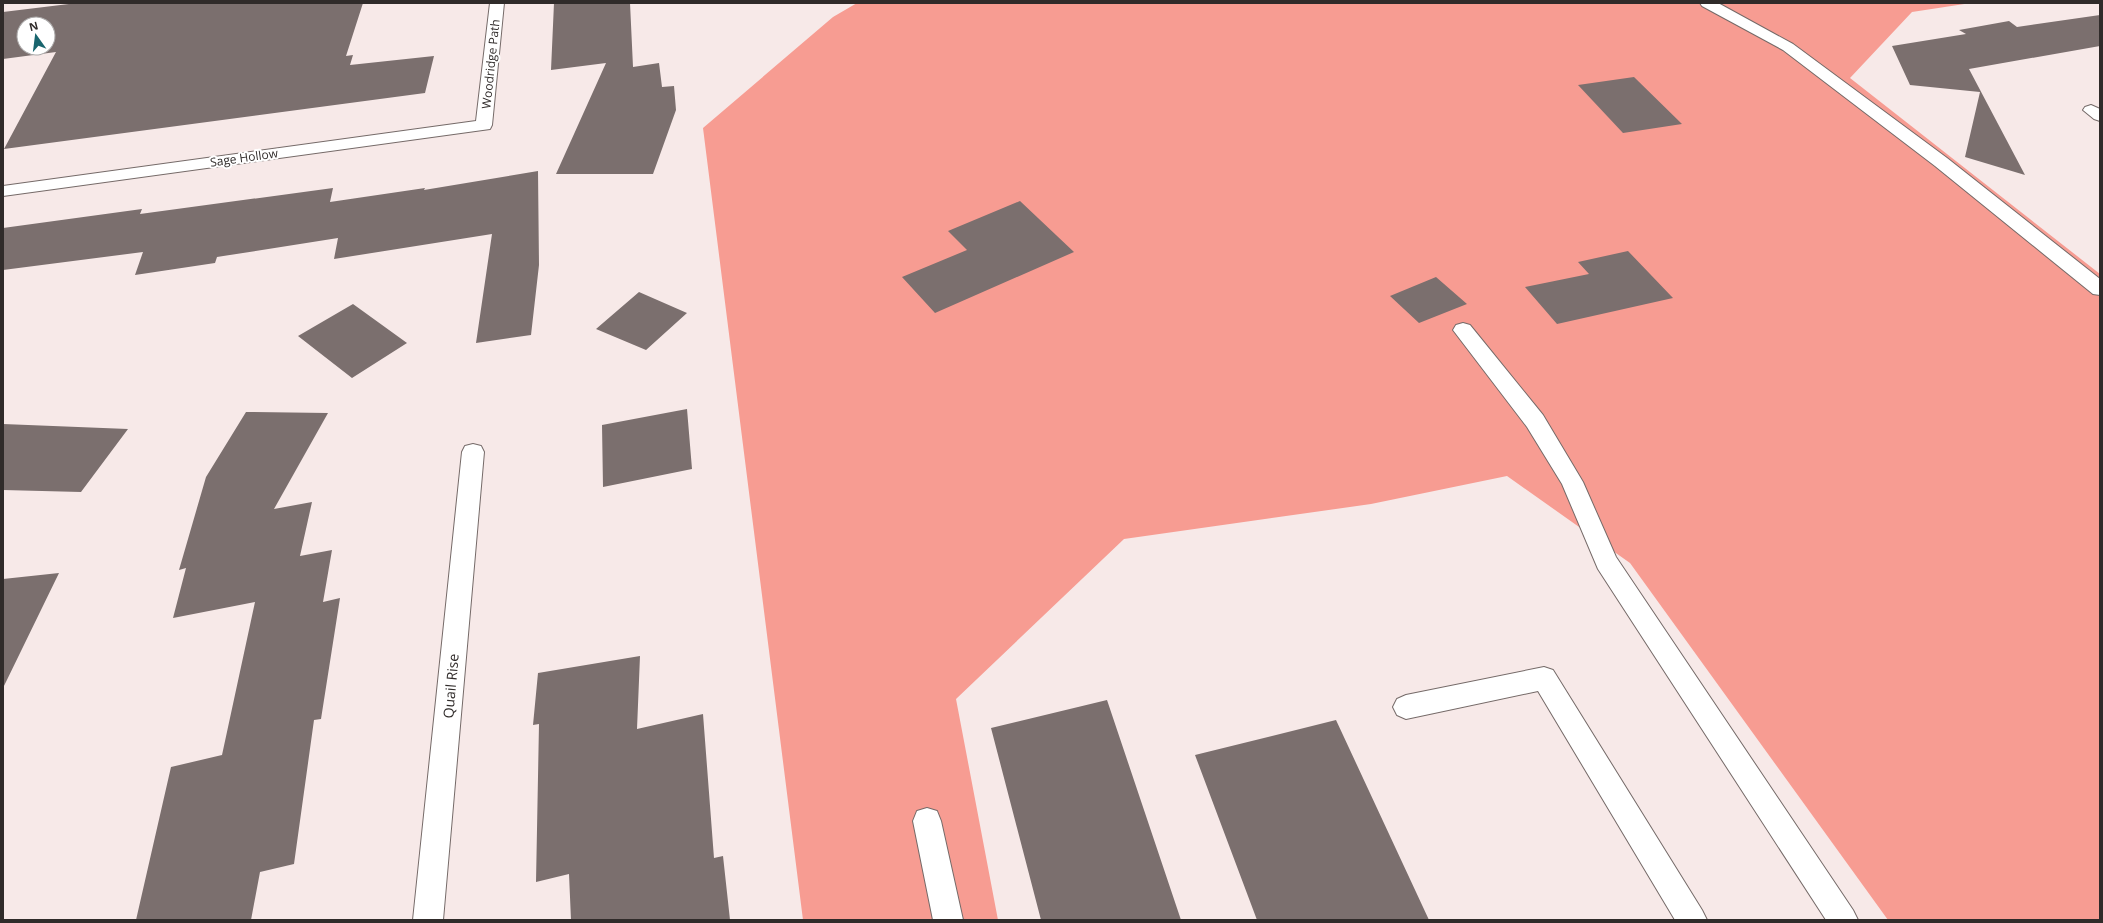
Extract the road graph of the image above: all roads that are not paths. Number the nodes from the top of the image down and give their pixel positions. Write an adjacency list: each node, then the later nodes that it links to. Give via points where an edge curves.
1 (497, 3): 3 (street, Woodridge Path)
2 (1707, 3): 5 (street, via 1788,47 1941,162)
3 (484, 125): 4 (street, Sage Hollow)
4 (3, 191)
5 (2100, 289)
6 (1462, 330): 13 (street, via 1535,421 1572,482 1606,562)
7 (473, 452): 10 (street, Quail Rise)
8 (1406, 707): 12 (street, via 1544,678)
9 (927, 821): 11 (street)
10 (428, 920)
11 (948, 920)
12 (1692, 920)
13 (1843, 920)

